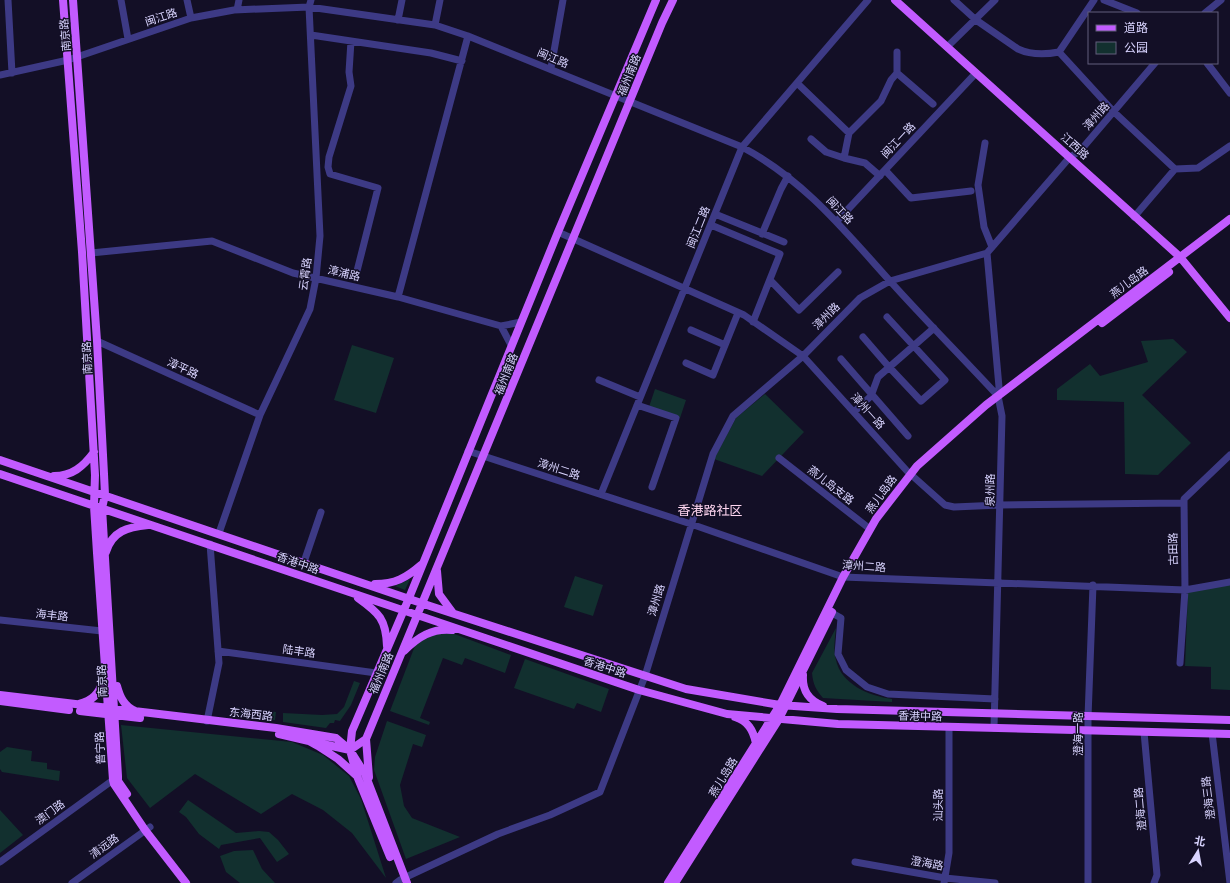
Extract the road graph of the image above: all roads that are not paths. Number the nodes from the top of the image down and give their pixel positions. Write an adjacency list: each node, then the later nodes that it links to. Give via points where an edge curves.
1 (8, 0): 40 (street)
2 (63, 0): 35 (main road, 南京路)
3 (73, 0): 34 (main road, 南京路)
4 (121, 0): 29 (street)
5 (187, 0): 23 (street)
6 (239, 0): 20 (street)
7 (402, 0): 24 (street)
8 (440, 0): 26 (street)
9 (564, 0): 39 (street)
10 (656, 0): 46 (main road, 福州南路)
11 (673, 0): 47 (main road, 福州南路)
12 (868, 0): 44 (street, 闽江二路)
13 (895, 0): 31 (main road, 江西路)
14 (954, 0): 25 (street)
15 (995, 0): 25 (street)
16 (1094, 0): 33 (street)
17 (1104, 0): 21 (street)
18 (1222, 0): 22 (street)
19 (310, 3): 20 (street, 闽江路); 24 (street, 闽江路); 27 (street, 云霄路)
20 (238, 10): 23 (street, 闽江路)
21 (1134, 12)
22 (1206, 12)
23 (191, 18): 29 (street, 闽江路)
24 (398, 20): 26 (street, 闽江路)
25 (976, 20): 31 (street); 33 (street, via 1026,53)
26 (436, 25): 28 (street, 闽江路)
27 (311, 35): 30 (street); 77 (street, 云霄路, via 320,236)
28 (468, 36): 36 (street); 39 (street, 闽江路)
29 (128, 39): 34 (street, 闽江路)
30 (351, 41): 36 (street, via 432,53); 75 (street, via 351,86 328,167 330,174 378,188)
31 (947, 47): 42 (main road, 江西路)
32 (897, 52): 41 (street)
33 (1059, 52): 49 (street)
34 (78, 55): 35 (street, 闽江路); 73 (main road, 南京路)
35 (68, 60): 40 (street, 闽江路); 108 (main road, 南京路)
36 (462, 61): 81 (street)
37 (1154, 64): 49 (street, 漳州路)
38 (1208, 64): 45 (street)
39 (551, 68): 46 (street, 闽江路)
40 (12, 73): 43 (street, 闽江路)
41 (898, 73): 48 (street); 50 (street, via 891,80 881,102)
42 (976, 73): 55 (main road, 江西路); 58 (street, 闽江一路)
43 (0, 75)
44 (797, 84): 50 (street); 54 (street, 闽江二路)
45 (1230, 93)
46 (614, 97): 47 (street, 闽江路); 68 (main road, 福州南路)
47 (629, 103): 54 (street, 闽江路); 70 (main road, 福州南路)
48 (933, 104)
49 (1114, 112): 55 (street, 漳州路, via 1080,150); 57 (street)
50 (849, 133): 56 (street)
51 (811, 138): 56 (street, via 826,152)
52 (985, 143): 72 (street, 泉州路, via 978,185)
53 (1230, 146): 57 (street, via 1198,168)
54 (742, 147): 59 (street, 闽江路); 62 (street, 闽江二路)
55 (1070, 157): 63 (main road, 江西路); 72 (street, 漳州路)
56 (844, 158): 60 (street, via 865,163)
57 (1175, 169): 63 (street)
58 (885, 170): 60 (street, 闽江一路); 61 (street, via 911,198)
59 (788, 176): 65 (street, 闽江路); 69 (street)
60 (880, 176): 65 (street, 闽江一路)
61 (971, 191)
62 (715, 214): 66 (street, 闽江二路); 69 (street)
63 (1134, 217): 74 (main road, 江西路)
64 (1230, 218): 74 (main road, 燕儿岛路)
65 (837, 222): 79 (street, 闽江路)
66 (711, 225): 78 (street, via 780,254); 80 (street, 闽江二路)
67 (1230, 225): 74 (main road, 燕儿岛路)
68 (558, 232): 70 (street, 漳州一路); 85 (main road, 福州南路)
69 (762, 234): 71 (street)
70 (573, 239): 80 (street, 漳州一路); 110 (main road, 福州南路)
71 (784, 242)
72 (990, 250): 79 (street, 漳州路, via 978,257); 102 (street, 泉州路)
73 (91, 253): 77 (street, 漳浦路, via 212,241 293,273); 91 (main road, 南京路)
74 (1182, 259): 84 (main road, 江西路); 102 (main road, 燕儿岛路)
75 (357, 271)
76 (838, 272): 78 (street, via 799,310)
77 (316, 278): 81 (street, 漳浦路); 105 (street, 云霄路, via 310,309)
78 (770, 280): 86 (street)
79 (890, 281): 88 (street, 闽江路); 95 (street, 漳州路, via 860,298)
80 (684, 289): 82 (street, 漳州一路); 101 (street, 闽江二路)
81 (398, 297): 87 (street, 漳浦路)
82 (738, 313): 86 (street, 漳州一路); 93 (street)
83 (887, 317): 94 (street)
84 (1230, 318)
85 (521, 322): 87 (street); 92 (main road, 福州南路)
86 (753, 322): 95 (street, 漳州一路)
87 (501, 326): 92 (street)
88 (934, 328): 94 (street); 102 (street, 闽江路)
89 (690, 330): 93 (street)
90 (863, 337): 98 (street)
91 (98, 341): 105 (street, 漳平路); 119 (main road, 南京路)
92 (511, 345): 107 (main road, 福州南路)
93 (725, 346): 97 (street, via 713,375)
94 (914, 346): 98 (street); 98 (street, via 945,380 921,401)
95 (802, 356): 104 (street, 漳州一路); 125 (street, 漳州路, via 733,416 713,454)
96 (841, 359): 100 (street)
97 (686, 363)
98 (889, 367): 100 (street, via 878,376)
99 (599, 380): 101 (street)
100 (872, 396): 104 (street); 106 (street)
101 (640, 397): 103 (street, 闽江二路)
102 (999, 398): 114 (main road, 燕儿岛路, via 952,434); 121 (street, 泉州路, via 1002,416)
103 (637, 404): 116 (street, via 676,418); 118 (street, 闽江二路)
104 (854, 412): 114 (street, 漳州一路)
105 (260, 415): 128 (street, 云霄路)
106 (908, 436)
107 (468, 451): 110 (street, 漳州二路); 132 (main road, 福州南路)
108 (94, 452): 115 (main road, via 76,471); 117 (main road, 南京路)
109 (1230, 455): 120 (street)
110 (484, 456): 118 (street, 漳州二路); 133 (main road, 福州南路)
111 (779, 458): 127 (street, 燕儿岛支路)
112 (0, 460): 115 (main road, 香港中路)
113 (0, 474): 122 (main road, 香港中路)
114 (912, 475): 121 (street, 漳州一路, via 945,505); 127 (main road, 燕儿岛路); 134 (main road, 燕儿岛路)
115 (48, 477): 117 (main road, 香港中路)
116 (652, 487)
117 (96, 493): 119 (main road, 香港中路); 122 (main road, 南京路)
118 (601, 494): 125 (street, 漳州二路)
119 (105, 495): 123 (main road, 南京路); 128 (main road, 香港中路)
120 (1183, 501): 121 (street, 漳州一路); 139 (street, 古田路)
121 (1000, 505): 135 (street, 泉州路)
122 (94, 506): 123 (main road, 香港中路); 148 (main road, 南京路)
123 (102, 508): 126 (main road, 香港中路); 130 (main road, 南京路)
124 (322, 512): 131 (street)
125 (691, 524): 134 (street, 漳州二路); 157 (street, 漳州路)
126 (151, 525): 129 (main road, 香港中路); 130 (main road, via 130,527 119,532 109,543)
127 (870, 529): 134 (main road, 燕儿岛路)
128 (219, 533): 131 (main road, 香港中路)
129 (210, 544): 140 (main road, 香港中路); 151 (street)
130 (105, 554): 154 (main road, 南京路)
131 (304, 562): 137 (main road, 香港中路)
132 (422, 564): 137 (main road, via 401,580 390,584); 141 (main road, 福州南路)
133 (437, 571): 142 (main road, 福州南路); 144 (main road, via 439,594)
134 (846, 577): 135 (street, 漳州二路); 145 (main road, 燕儿岛路); 163 (main road, 燕儿岛路)
135 (999, 582): 138 (street, 漳州二路); 160 (street, 泉州路)
136 (1230, 582): 139 (street, 漳州二路)
137 (368, 584): 141 (main road, 香港中路)
138 (1093, 585): 139 (street, 漳州二路); 169 (street, 澄海一路)
139 (1185, 590): 153 (street, 古田路)
140 (352, 594): 143 (main road, 香港中路); 150 (main road, via 379,615 384,623)
141 (409, 598): 142 (main road, 香港中路); 143 (main road, 福州南路)
142 (421, 603): 144 (main road, 香港中路); 146 (main road, 福州南路)
143 (404, 610): 146 (main road, 香港中路); 150 (main road, 福州南路)
144 (453, 613): 157 (main road, 香港中路)
145 (832, 613): 155 (main road, 燕儿岛路); 160 (street, via 841,618 838,654 846,670 867,687 888,694)
146 (416, 614): 149 (main road, 香港中路); 152 (main road, 福州南路)
147 (0, 620): 148 (street, 海丰路)
148 (102, 630): 154 (main road, 南京路)
149 (461, 631): 152 (main road, via 444,629 429,632); 158 (main road, 香港中路)
150 (387, 648): 156 (main road, 福州南路)
151 (218, 651): 156 (street, 陆丰路); 172 (street, via 218,671)
152 (401, 654): 181 (main road, 福州南路)
153 (1180, 664)
154 (109, 671): 162 (main road, via 97,694 86,702); 165 (main road, 南京路); 166 (main road, via 123,701)
155 (803, 672): 163 (main road, 燕儿岛路); 164 (main road, via 804,689 809,697)
156 (376, 673): 176 (main road, 福州南路)
157 (645, 676): 158 (street, 漳州路); 163 (main road, 香港中路, via 686,689)
158 (639, 690): 167 (main road, 香港中路); 192 (street, 漳州路, via 600,792 550,815 498,834)
159 (0, 695): 162 (main road, 东海西路)
160 (995, 699): 168 (street, 泉州路)
161 (0, 701): 165 (main road, 东海西路)
162 (74, 705): 165 (main road, 东海西路)
163 (784, 705): 164 (main road, 香港中路); 170 (main road, 燕儿岛路)
164 (829, 708): 168 (main road, 香港中路)
165 (111, 712): 166 (main road, 东海西路); 182 (main road, 东海西路, via 275,733); 186 (main road, 普宁路)
166 (140, 713): 172 (main road, 东海西路)
167 (727, 714): 170 (main road, 香港中路); 183 (main road, via 742,719 750,726)
168 (994, 714): 169 (main road, 香港中路); 174 (street, 泉州路)
169 (1088, 717): 171 (main road, 香港中路); 175 (street, 澄海一路)
170 (776, 718): 173 (main road, 香港中路, via 838,724); 183 (main road, 燕儿岛路); 197 (main road, 燕儿岛路)
171 (1230, 720)
172 (207, 721): 180 (main road, 东海西路, via 276,728)
173 (949, 727): 174 (main road, 香港中路); 191 (street, 汕头路, via 949,853)
174 (994, 728): 175 (main road, 香港中路)
175 (1089, 731): 177 (main road, 香港中路); 199 (street, 澄海一路)
176 (352, 732): 180 (main road); 184 (main road, 福州南路)
177 (1144, 732): 178 (main road, 香港中路); 200 (street, 澄海二路, via 1157,875)
178 (1212, 733): 179 (main road, 香港中路); 201 (street, 澄海三路)
179 (1230, 734)
180 (336, 738): 184 (main road)
181 (366, 739): 184 (main road); 187 (main road)
182 (309, 741): 184 (main road); 185 (main road, 东海西路, via 329,753)
183 (756, 743): 196 (main road, 燕儿岛路)
184 (350, 750): 185 (main road); 187 (main road, via 360,764)
185 (357, 776): 192 (main road, 东海西路)
186 (115, 778): 188 (main road); 189 (street, 澳门路)
187 (370, 788): 192 (main road)
188 (148, 828): 193 (street, 清远路); 194 (main road); 195 (main road)
189 (0, 862)
190 (855, 862): 191 (street, 澄海路)
191 (945, 880): 198 (street, 澄海路)
192 (402, 881)
193 (72, 883)
194 (186, 883)
195 (193, 883)
196 (668, 883)
197 (675, 883)
198 (995, 883)
199 (1088, 883)
200 (1154, 883)
201 (1230, 883)

